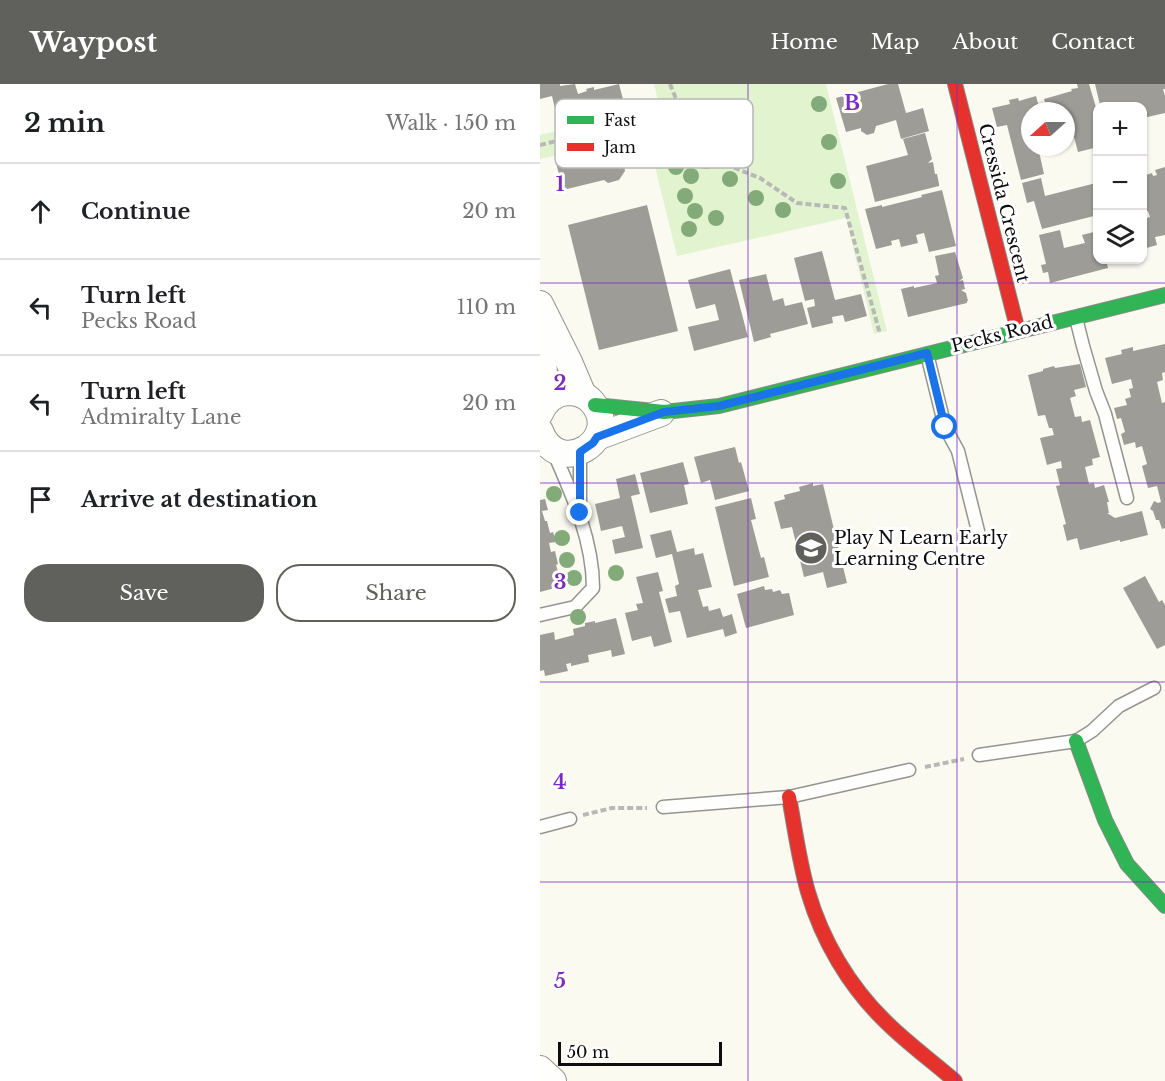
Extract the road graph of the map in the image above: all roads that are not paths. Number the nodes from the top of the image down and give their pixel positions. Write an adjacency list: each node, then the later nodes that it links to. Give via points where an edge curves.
1 (955, 84): 6 (street, Cressida Crescent)
2 (1165, 295): 5 (street, Pecks Road)
3 (540, 304): 8 (street)
4 (540, 316): 9 (street)
5 (1076, 316): 6 (street, Pecks Road); 13 (lane)
6 (1018, 331): 7 (street, Pecks Road)
7 (927, 353): 10 (street, Pecks Road, via 719,406); 15 (lane, via 945,427 958,451)
8 (589, 400): 9 (street, via 574,392 564,392); 10 (street, Pecks Road); 12 (street, via 600,415 600,426)
9 (543, 408)
10 (664, 412): 12 (street, Pecks Road)
11 (545, 443): 12 (street, via 571,454); 14 (lane)
12 (589, 444): 14 (lane)
13 (1127, 498)
14 (580, 513): 16 (lane, via 593,588 575,606)
15 (978, 531)
16 (540, 615)
17 (1154, 688): 18 (lane, via 1119,706)
18 (1076, 741): 19 (lane); 25 (street, via 1105,820 1127,864)
19 (980, 755)
20 (909, 770): 21 (lane)
21 (789, 797): 22 (lane); 28 (street, via 808,892 846,973 884,1020)
22 (663, 807)
23 (570, 819): 24 (lane)
24 (540, 827)
25 (1165, 906)
26 (540, 1069): 27 (street)
27 (553, 1081)
28 (955, 1081)

